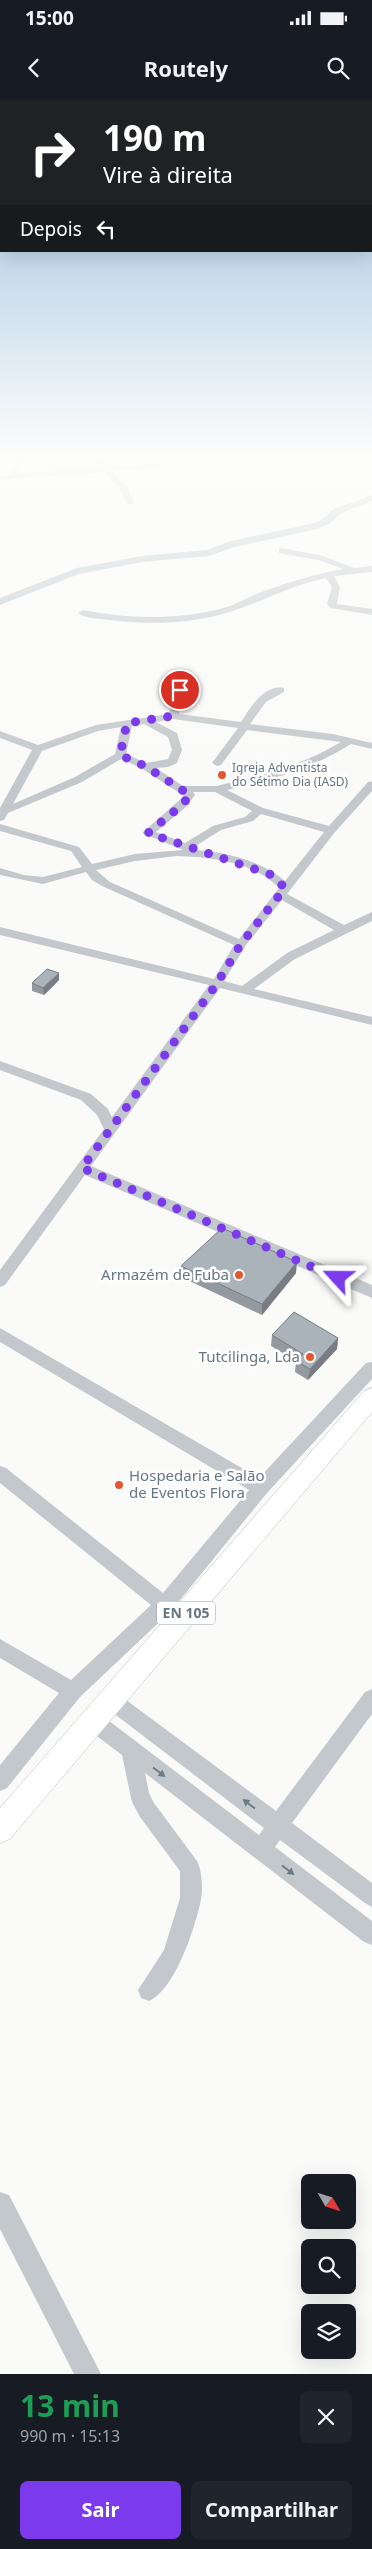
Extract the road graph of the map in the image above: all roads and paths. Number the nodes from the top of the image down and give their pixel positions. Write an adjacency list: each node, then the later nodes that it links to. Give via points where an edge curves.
1 (328, 561): 3 (street)
2 (372, 569): 3 (street)
3 (352, 570): 4 (street)
4 (328, 574): 5 (street, via 336,587 334,606); 6 (street, via 295,582 223,611 170,618 126,619)
5 (372, 612)
6 (83, 613)
7 (180, 690): 9 (street)
8 (281, 690): 12 (street, via 271,693 258,704)
9 (173, 716): 10 (street); 12 (street)
10 (145, 720): 11 (street); 19 (street, via 173,735 177,750 173,762)
11 (127, 723): 16 (street, via 96,728); 17 (street)
12 (244, 727): 14 (street); 18 (street)
13 (0, 734): 16 (street)
14 (351, 740): 15 (street); 20 (street, via 312,762)
15 (372, 746)
16 (38, 749): 26 (street)
17 (120, 755): 19 (street); 26 (street, via 84,777)
18 (217, 763)
19 (145, 766): 22 (street)
20 (250, 781): 23 (street); 24 (street)
21 (372, 784): 28 (street)
22 (184, 789): 23 (street); 29 (street, via 190,797 148,833)
23 (217, 789): 24 (street)
24 (243, 802): 25 (street)
25 (259, 810): 28 (street); 29 (street, via 249,818 217,828)
26 (2, 815)
27 (0, 827): 31 (street, via 75,848)
28 (331, 830): 33 (street)
29 (186, 847): 30 (street)
30 (201, 853): 31 (street, via 129,857); 33 (street, via 272,875)
31 (90, 869): 32 (street, via 45,880); 37 (street, via 106,884)
32 (0, 871)
33 (283, 891): 35 (street); 37 (street)
34 (372, 916): 35 (street)
35 (343, 930): 39 (street, via 291,956)
36 (0, 931): 38 (street)
37 (241, 944): 38 (street)
38 (216, 985): 39 (street); 42 (street)
39 (244, 990): 40 (street)
40 (372, 1021)
41 (0, 1064): 43 (street, via 86,1097)
42 (128, 1106): 43 (street); 44 (street)
43 (98, 1107): 44 (street)
44 (111, 1129): 45 (street)
45 (82, 1168): 46 (street, via 56,1208); 47 (street)
46 (1, 1277)
47 (372, 1292)
48 (0, 1334): 52 (street)
49 (372, 1368): 52 (street)
50 (372, 1397): 57 (main road, EN 105)
51 (0, 1473): 53 (street)
52 (261, 1488): 53 (street)
53 (164, 1604): 55 (street)
54 (0, 1648): 55 (street)
55 (73, 1691): 60 (street)
56 (372, 1698): 61 (street)
57 (111, 1700): 58 (main road, EN 105); 61 (street, one-way to 57)
58 (93, 1721): 59 (street); 62 (main road, EN 105)
59 (131, 1750): 63 (street, one-way to 63); 66 (street, via 139,1795 190,1868 191,1898 172,1956)
60 (0, 1781)
61 (278, 1826): 63 (street); 64 (street)
62 (0, 1829)
63 (261, 1849): 65 (street, one-way to 65)
64 (372, 1896)
65 (372, 1934)
66 (149, 1990)
67 (0, 2204): 68 (street)
68 (88, 2374)

